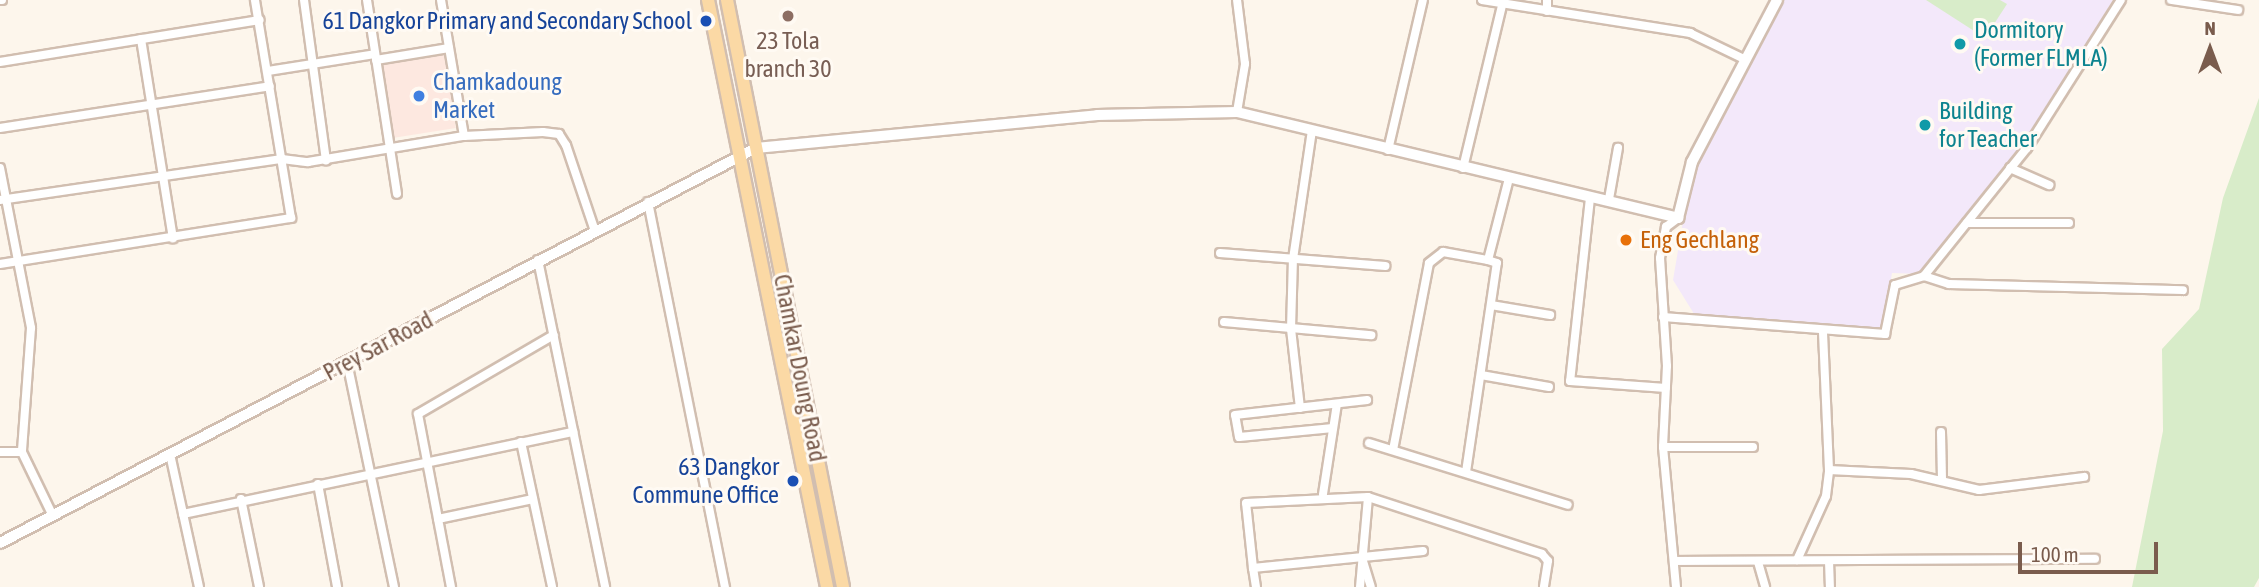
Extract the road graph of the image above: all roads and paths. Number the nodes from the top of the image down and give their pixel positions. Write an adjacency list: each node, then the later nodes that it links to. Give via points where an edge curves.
1 (255, 0): 17 (street)
2 (304, 0): 23 (street)
3 (366, 0): 20 (street)
4 (440, 0): 19 (street)
5 (708, 0): 35 (main road, Chamkar Doung Road)
6 (727, 0): 31 (main road, Chamkar Doung Road)
7 (1237, 0): 27 (street, via 1245,64)
8 (1423, 0): 34 (street)
9 (1482, 0): 14 (street)
10 (1547, 0): 16 (street)
11 (1777, 0): 21 (street)
12 (2121, 0): 40 (street)
13 (2171, 0): 15 (street)
14 (1502, 5): 16 (street); 39 (street)
15 (2238, 10)
16 (1547, 11): 21 (street, via 1690,33)
17 (260, 20): 18 (street); 24 (street)
18 (141, 39): 22 (street); 26 (street)
19 (449, 48): 20 (street); 30 (street)
20 (376, 57): 23 (street); 33 (street)
21 (1744, 59): 49 (street, via 1687,174)
22 (0, 62)
23 (313, 64): 24 (street); 37 (street)
24 (268, 71): 25 (street)
25 (270, 86): 26 (street); 36 (street)
26 (152, 104): 28 (street); 41 (street)
27 (1237, 112): 29 (street); 31 (street, via 1097,115)
28 (0, 128)
29 (1312, 130): 34 (street); 55 (street)
30 (464, 136): 33 (street); 52 (street, via 559,134)
31 (756, 148): 35 (main road, Prey Sar Road); 122 (main road, Chamkar Doung Road)
32 (1618, 148): 47 (street)
33 (391, 149): 37 (street); 44 (street)
34 (1388, 150): 39 (street)
35 (739, 154): 48 (main road, Prey Sar Road); 121 (main road, Chamkar Doung Road)
36 (282, 159): 37 (street); 41 (street); 53 (street, via 291,218)
37 (327, 160)
38 (0, 168): 46 (street)
39 (1463, 168): 42 (street)
40 (2010, 168): 43 (street); 50 (street)
41 (163, 176): 46 (street); 53 (street)
42 (1509, 178): 45 (street); 57 (street)
43 (2049, 185)
44 (397, 194)
45 (1590, 198): 47 (street); 74 (street, via 1570,381)
46 (3, 199): 59 (street)
47 (1609, 199): 49 (street)
48 (648, 202): 52 (main road, Prey Sar Road); 120 (street)
49 (1678, 218): 65 (street, via 1661,240)
50 (1966, 223): 51 (street); 61 (street)
51 (2069, 223)
52 (595, 231): 56 (main road, Prey Sar Road)
53 (173, 238): 59 (street)
54 (1220, 253): 55 (street)
55 (1293, 258): 60 (street); 67 (street)
56 (538, 260): 69 (street); 71 (main road, Prey Sar Road)
57 (1488, 260): 63 (street, via 1497,263); 85 (street, via 1443,251 1429,262)
58 (0, 264): 59 (street)
59 (19, 264): 87 (street, via 31,328)
60 (1385, 266)
61 (1924, 276): 62 (street, via 1949,284); 68 (street, via 1895,285 1885,334)
62 (2183, 290)
63 (1491, 305): 64 (street); 72 (street)
64 (1550, 314)
65 (1663, 317): 68 (street); 74 (street)
66 (1224, 322): 67 (street)
67 (1291, 329): 70 (street); 77 (street)
68 (1823, 330): 90 (street)
69 (554, 335): 79 (street); 89 (street, via 418,414)
70 (1371, 335)
71 (347, 362): 88 (main road, Prey Sar Road); 91 (street)
72 (1481, 375): 73 (street); 92 (street)
73 (1549, 387)
74 (1666, 388): 83 (street)
75 (1367, 400): 76 (street)
76 (1337, 404): 77 (street); 78 (street)
77 (1300, 408): 78 (street, via 1235,415 1239,437)
78 (1333, 428): 96 (street)
79 (573, 432): 81 (street); 119 (street)
80 (1941, 432): 94 (street)
81 (521, 442): 89 (street); 99 (street)
82 (1369, 443): 85 (street)
83 (1663, 447): 84 (street); 109 (street)
84 (1752, 447)
85 (1393, 450): 92 (street)
86 (0, 452): 87 (street)
87 (22, 452): 102 (street)
88 (170, 454): 101 (street); 102 (main road, Prey Sar Road)
89 (426, 462): 91 (street); 103 (street)
90 (1829, 470): 94 (street); 108 (street, via 1826,496)
91 (370, 472): 95 (street); 116 (street)
92 (1466, 472): 100 (street)
93 (2084, 477): 94 (street, via 1979,490)
94 (1942, 481)
95 (318, 484): 98 (street); 115 (street)
96 (1323, 494): 97 (street); 112 (street, via 1246,503)
97 (1368, 497): 106 (street); 126 (street, via 1542,554 1548,562)
98 (242, 499): 101 (street); 114 (street)
99 (533, 499): 103 (street); 118 (street)
100 (1568, 505)
101 (183, 514): 113 (street)
102 (53, 516): 104 (main road, Prey Sar Road)
103 (438, 519): 117 (street)
104 (0, 543)
105 (1423, 551): 106 (street)
106 (1362, 558): 112 (street); 124 (street); 125 (street)
107 (2095, 559): 110 (street)
108 (1797, 560): 110 (street); 111 (street)
109 (1675, 561): 111 (street); 127 (street)
110 (1829, 561): 129 (street)
111 (1758, 562): 128 (street)
112 (1254, 568): 123 (street)
113 (198, 587)
114 (259, 587)
115 (337, 587)
116 (394, 587)
117 (452, 587)
118 (552, 587)
119 (605, 587)
120 (724, 587)
121 (827, 587)
122 (844, 587)
123 (1256, 587)
124 (1360, 587)
125 (1371, 587)
126 (1544, 587)
127 (1675, 587)
128 (1765, 587)
129 (1830, 587)

